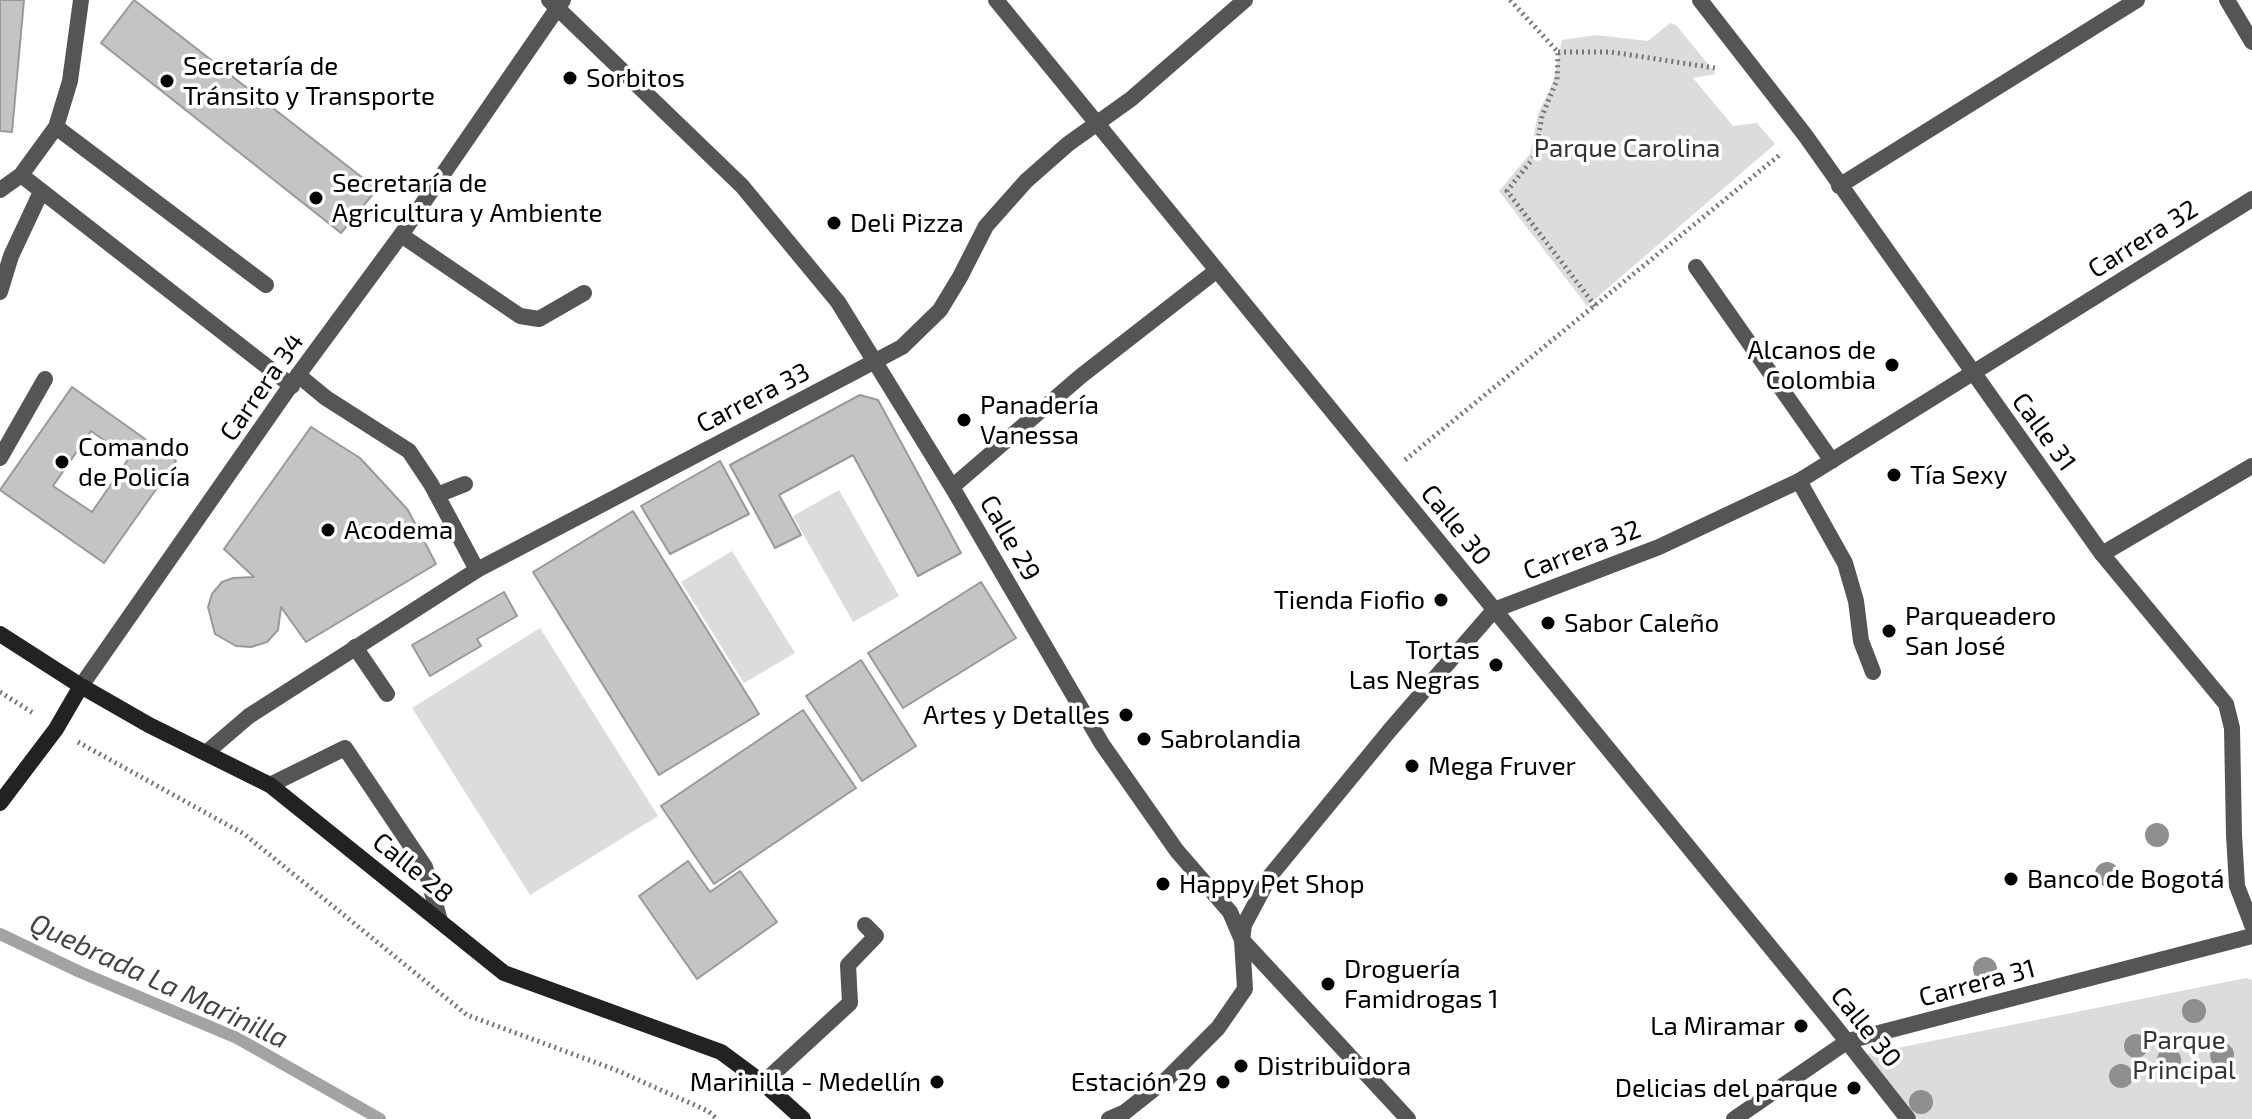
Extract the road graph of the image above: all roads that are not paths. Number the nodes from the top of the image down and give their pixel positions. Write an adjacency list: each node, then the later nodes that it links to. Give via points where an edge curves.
1 (81, 0): 10 (street, via 70,81)
2 (996, 0): 9 (street, Calle 30)
3 (1245, 0): 9 (street, Carrera 33)
4 (1700, 0): 12 (street, Calle 31)
5 (2137, 0): 12 (street)
6 (2227, 0): 8 (street)
7 (557, 2): 16 (street, Carrera 34); 22 (street, Calle 29, via 742,186 838,302)
8 (2252, 42)
9 (1097, 125): 18 (street, Calle 30); 22 (street, Carrera 33, via 1026,181 986,226 940,310 902,347)
10 (56, 127): 11 (street); 19 (street)
11 (21, 175): 13 (street); 14 (street)
12 (1839, 186): 23 (street, Calle 31)
13 (0, 190)
14 (41, 192): 20 (street); 25 (street)
15 (2252, 199): 23 (street, Carrera 32)
16 (401, 235): 21 (street, via 520,316 539,319); 25 (street, Carrera 34)
17 (1696, 267): 27 (street)
18 (1216, 271): 31 (street, via 1081,376); 35 (street, Calle 30)
19 (266, 285)
20 (0, 292)
21 (584, 293)
22 (875, 363): 31 (street, Calle 29); 34 (street, Carrera 33)
23 (1974, 375): 27 (street, Carrera 32); 33 (street, Calle 31)
24 (45, 379): 26 (street)
25 (295, 380): 32 (street, via 409,451); 39 (street, Carrera 34)
26 (0, 458)
27 (1832, 461): 29 (street, Carrera 32)
28 (2252, 466): 33 (street)
29 (1799, 481): 35 (street, Carrera 32, via 1659,547); 38 (street, via 1845,563)
30 (465, 484): 32 (street)
31 (952, 487): 48 (street, Calle 29, via 1102,744 1177,851 1230,912)
32 (437, 495): 34 (street)
33 (2102, 554): 46 (street, Calle 31, via 2226,704 2232,728 2237,886)
34 (477, 570): 37 (street, Carrera 33)
35 (1494, 610): 48 (street, Carrera 32, via 1270,876 1247,917); 49 (street, Calle 30)
36 (0, 634): 39 (main road, Calle 28)
37 (355, 647): 40 (street); 41 (street, Carrera 33, via 249,716)
38 (1873, 672)
39 (81, 686): 41 (main road, Calle 28); 43 (main road, Carrera 34, via 56,729)
40 (387, 694)
41 (207, 752): 42 (main road, Calle 28)
42 (270, 785): 44 (main road, Calle 28); 44 (street, via 345,748 425,867)
43 (0, 802)
44 (440, 921): 50 (main road, Calle 28, via 504,973 721,1052)
45 (865, 925): 50 (street, via 876,936 848,965 850,1003)
46 (2252, 925)
47 (2252, 936): 49 (street, Carrera 31)
48 (1242, 940): 52 (street, Carrera 32, via 1245,989 1218,1028 1168,1078); 53 (street, Calle 29)
49 (1848, 1041): 54 (street, Carrera 31); 55 (street, Calle 30)
50 (763, 1083): 51 (main road, Calle 28)
51 (803, 1119)
52 (1109, 1119)
53 (1408, 1119)
54 (1734, 1119)
55 (1908, 1119)

